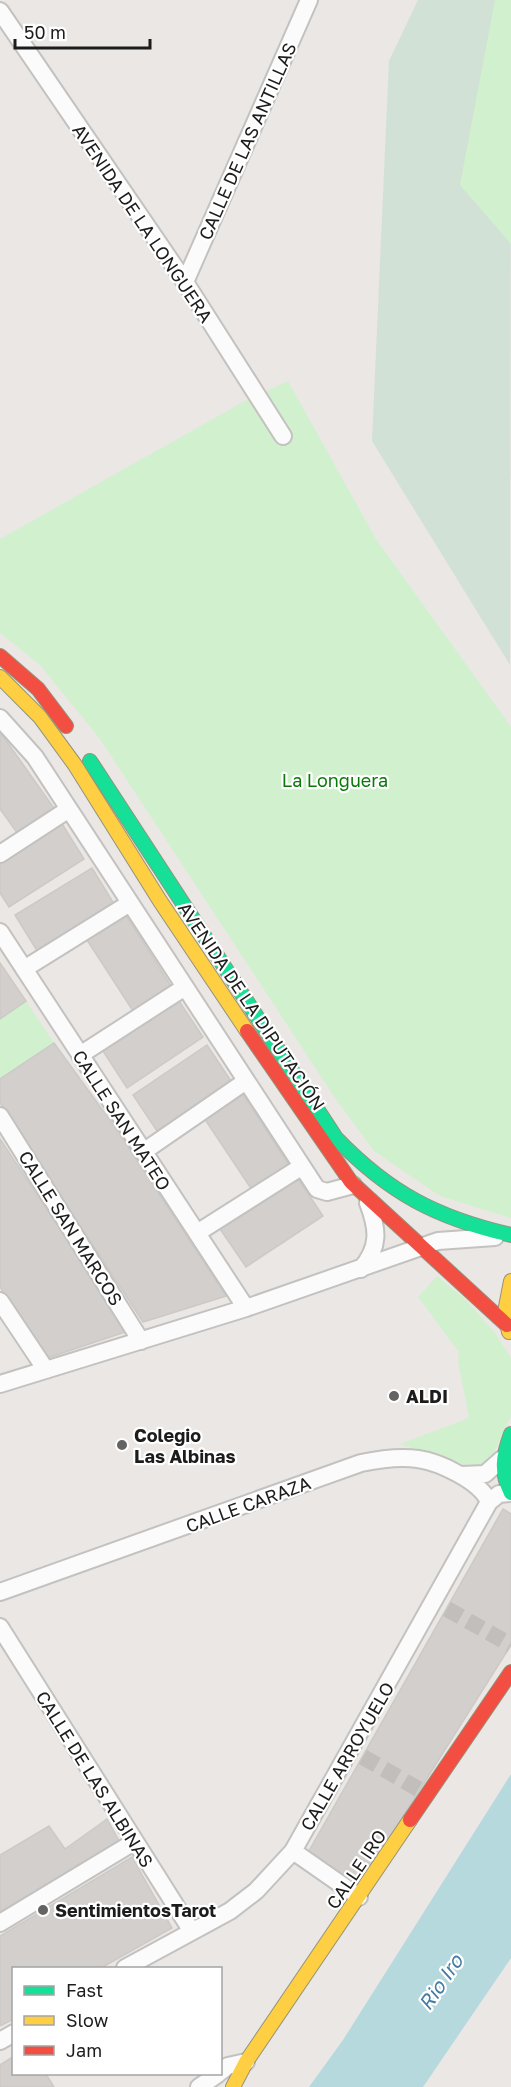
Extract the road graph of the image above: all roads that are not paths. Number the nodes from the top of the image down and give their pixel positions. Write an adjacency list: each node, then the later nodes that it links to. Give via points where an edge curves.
1 (309, 0): 3 (street, CALLE DE LAS ANTILLAS)
2 (2, 22): 3 (street, AVENIDA DE LA LONGUERA)
3 (185, 282): 4 (street, AVENIDA DE LA LONGUERA)
4 (283, 436)
5 (0, 656): 22 (main road, AVENIDA DE LA DIPUTACIÓN, via 38,689 76,741 336,1138 377,1179 403,1198 464,1223)
6 (0, 676): 19 (main road, AVENIDA DE LA DIPUTACIÓN, via 40,717 75,765 167,911)
7 (0, 718): 8 (street, via 35,757)
8 (69, 809): 9 (street); 10 (street)
9 (0, 854)
10 (130, 903): 12 (street); 13 (street)
11 (0, 932): 12 (street, CALLE SAN MATEO)
12 (24, 969): 14 (street, CALLE SAN MATEO)
13 (185, 987): 14 (street); 15 (street)
14 (80, 1055): 17 (street, CALLE SAN MATEO)
15 (246, 1081): 17 (street); 18 (street)
16 (0, 1116): 29 (street, CALLE SAN MARCOS)
17 (143, 1152): 21 (street, CALLE SAN MATEO)
18 (301, 1167): 19 (street, via 317,1190); 21 (street)
19 (352, 1185): 20 (main road, AVENIDA DE LA DIPUTACIÓN)
20 (368, 1203): 23 (main road, AVENIDA DE LA DIPUTACIÓN); 24 (street, via 377,1240 371,1258)
21 (197, 1233): 27 (street, CALLE SAN MATEO)
22 (511, 1236): 23 (street, via 454,1238)
23 (421, 1248): 24 (street); 28 (main road, AVENIDA DE LA DIPUTACIÓN, via 470,1288)
24 (361, 1269): 27 (street)
25 (511, 1281): 28 (main road, via 506,1298)
26 (0, 1301): 30 (street)
27 (246, 1308): 29 (street)
28 (509, 1331)
29 (141, 1341): 30 (street)
30 (46, 1370): 31 (street)
31 (0, 1384)
32 (511, 1434): 33 (main road)
33 (502, 1459): 34 (street, via 485,1474); 35 (main road, via 501,1477)
34 (461, 1474): 36 (street, CALLE CARAZA, via 484,1492); 37 (street, CALLE CARAZA, via 420,1459 390,1457 361,1463)
35 (511, 1493): 36 (street, via 499,1494)
36 (489, 1502): 41 (street, CALLE ARROYUELO, via 441,1605 357,1754)
37 (0, 1592)
38 (0, 1627): 40 (street, CALLE DE LAS ALBINAS)
39 (511, 1672): 42 (main road, CALLE IRO, via 424,1792)
40 (134, 1842): 43 (street); 44 (street, CALLE DE LAS ALBINAS)
41 (293, 1851): 42 (street); 44 (street, CALLE ARROYUELO, via 256,1891)
42 (359, 1897): 46 (main road, CALLE IRO)
43 (0, 1923)
44 (191, 1930): 45 (street, CALLE ARROYUELO)
45 (127, 1967)
46 (246, 2062): 47 (street); 50 (main road, CALLE IRO)
47 (222, 2071)
48 (216, 2075): 49 (street)
49 (199, 2087)
50 (233, 2087)

